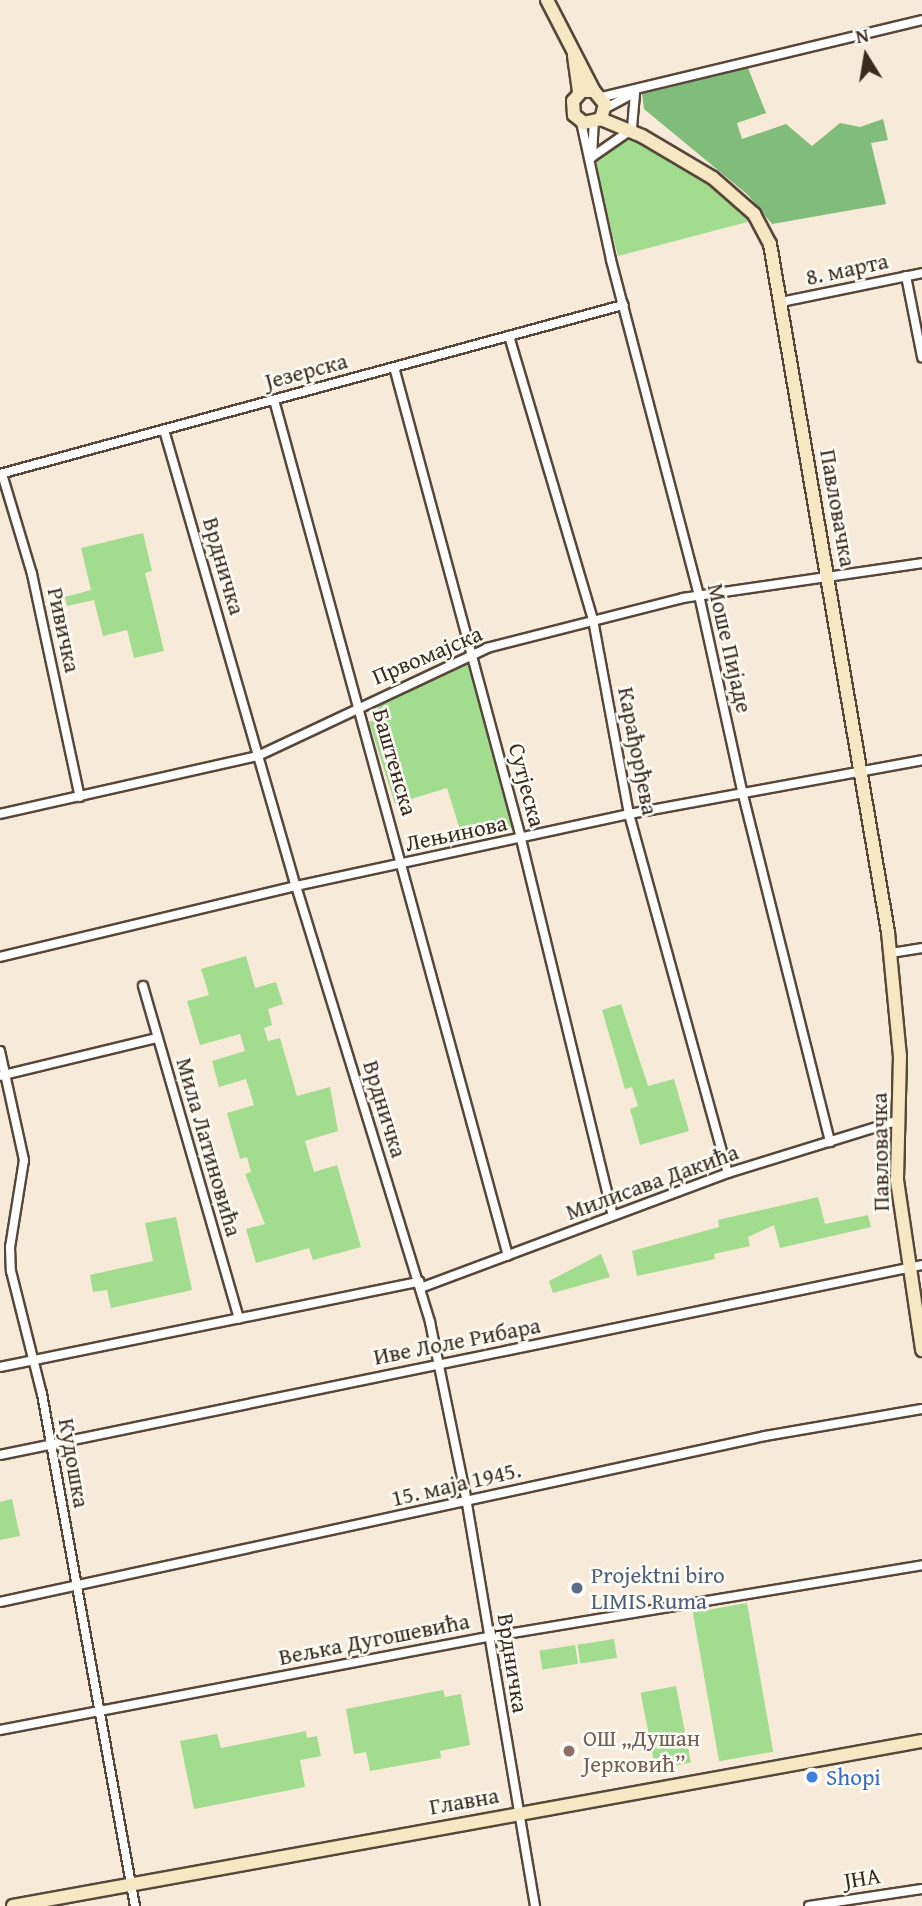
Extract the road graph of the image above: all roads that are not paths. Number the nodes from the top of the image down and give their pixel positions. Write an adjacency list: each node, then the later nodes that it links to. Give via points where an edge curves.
1 (547, 0): 3 (street)
2 (922, 20): 4 (street)
3 (574, 52): 5 (street); 6 (street)
4 (638, 92): 6 (street); 7 (street)
5 (579, 93): 6 (street); 6 (street, via 572,111)
6 (597, 110): 7 (street, Павловачка); 8 (street, Моше Пијаде)
7 (633, 132): 8 (street); 11 (street, Павловачка, via 706,173 754,214 770,244)
8 (591, 160): 12 (street, Моше Пијаде)
9 (922, 273): 10 (street, 8. марта)
10 (906, 276): 11 (street, 8. марта); 14 (street)
11 (780, 302): 20 (street, Павловачка)
12 (623, 305): 13 (street, Језерска); 21 (street, Моше Пијаде)
13 (509, 336): 15 (street, Језерска); 22 (street, Карађорђева)
14 (922, 357)
15 (394, 367): 16 (street, Језерска); 23 (street, Сутјеска)
16 (274, 400): 17 (street, Језерска); 24 (street, Баштенска)
17 (164, 429): 18 (street, Језерска); 25 (street, Врдничка)
18 (1, 474): 29 (street, Ривичка, via 32,574)
19 (922, 563): 20 (street, Првомајска)
20 (828, 578): 21 (street, Првомајска); 27 (street, Павловачка)
21 (699, 595): 22 (street, Првомајска); 28 (street, Моше Пијаде)
22 (593, 620): 23 (street, Првомајска); 31 (street, Карађорђева)
23 (473, 652): 24 (street, Првомајска); 32 (street, Сутјеска)
24 (359, 705): 25 (street, Првомајска); 33 (street, Баштенска)
25 (258, 756): 29 (street, Првомајска); 34 (street, Врдничка)
26 (922, 760): 27 (street, Лењинова)
27 (864, 769): 28 (street, Лењинова); 36 (street, Павловачка)
28 (741, 791): 31 (street, Лењинова); 43 (street, Моше Пијаде)
29 (80, 797): 30 (street, Првомајска)
30 (0, 814)
31 (629, 814): 32 (street, Лењинова); 44 (street, Карађорђева)
32 (521, 839): 33 (street, Лењинова); 45 (street, Сутјеска)
33 (403, 864): 34 (street, Лењинова); 46 (street, Баштенска)
34 (296, 886): 37 (street, Лењинова); 48 (street, Врдничка)
35 (922, 948): 36 (street)
36 (891, 953): 42 (street, Павловачка, via 900,1056)
37 (0, 957)
38 (142, 986): 39 (street, Мила Латиновића)
39 (157, 1038): 41 (street); 49 (street, Мила Латиновића)
40 (0, 1051): 41 (street, Кудошка)
41 (3, 1076): 51 (street, Кудошка, via 24,1160 10,1247 11,1271)
42 (899, 1120): 43 (street, Милисава Дакића); 47 (street, Павловачка, via 897,1180)
43 (830, 1142): 44 (street, Милисава Дакића)
44 (728, 1173): 45 (street, Милисава Дакића)
45 (613, 1215): 46 (street, Милисава Дакића)
46 (508, 1256): 48 (street, Милисава Дакића)
47 (916, 1266): 50 (street, Павловачка); 52 (street, Иве Лоле Рибара)
48 (419, 1285): 49 (street, Милисава Дакића); 52 (street, Врдничка)
49 (239, 1318): 51 (street, Милисава Дакића)
50 (922, 1350)
51 (34, 1360): 53 (street, Милисава Дакића); 55 (street, Кудошка)
52 (441, 1364): 55 (street, Иве Лоле Рибара); 57 (street, Врдничка)
53 (0, 1367)
54 (922, 1409): 57 (street, 15. маја 1945., via 765,1436)
55 (50, 1444): 56 (street, Иве Лоле Рибара); 59 (street, Кудошка)
56 (0, 1455)
57 (467, 1502): 59 (street, 15. маја 1945.); 61 (street, Врдничка)
58 (922, 1565): 61 (street, Вељка Дугошевића)
59 (76, 1587): 60 (street, 15. маја 1945.); 62 (street, Кудошка)
60 (0, 1602)
61 (489, 1637): 62 (street, Вељка Дугошевића); 65 (street, Врдничка)
62 (98, 1712): 63 (street, Вељка Дугошевића); 66 (street, Кудошка)
63 (0, 1730)
64 (922, 1741): 65 (street, Главна)
65 (518, 1812): 66 (street, Главна); 70 (street, Врдничка)
66 (131, 1884): 68 (street, Главна); 69 (street, Кудошка)
67 (922, 1889): 71 (street, ЈНА)
68 (13, 1906)
69 (135, 1906)
70 (535, 1906)
71 (808, 1906)

